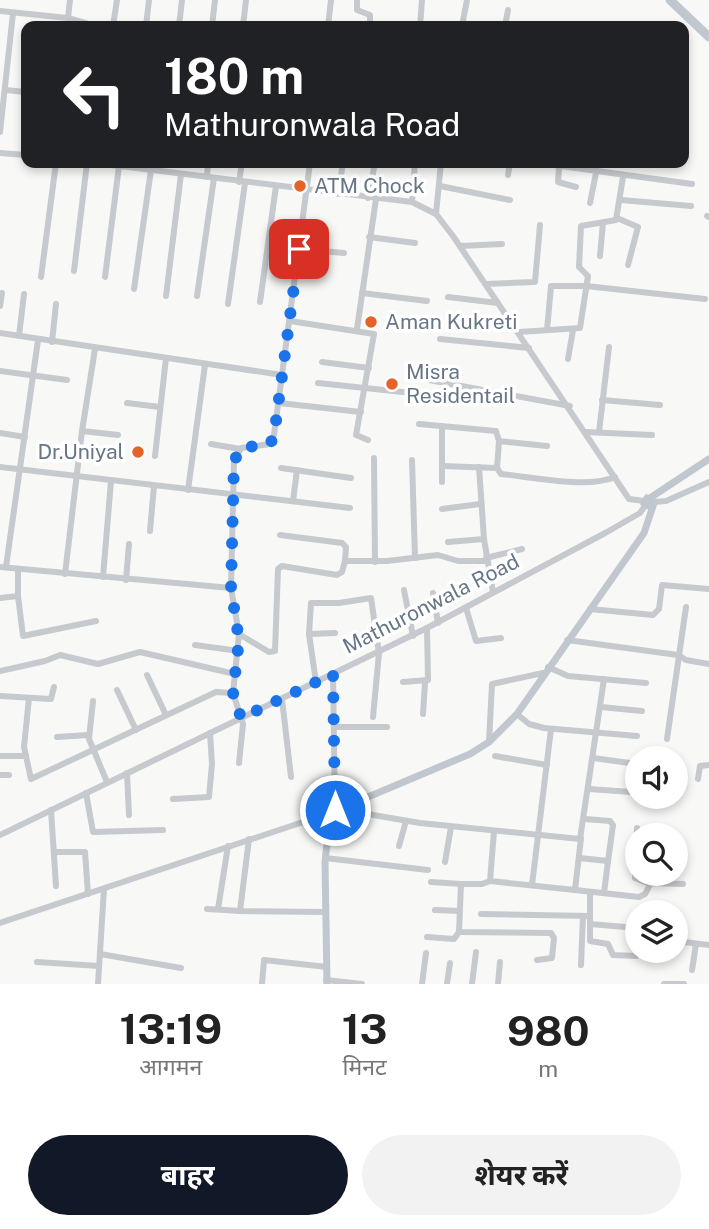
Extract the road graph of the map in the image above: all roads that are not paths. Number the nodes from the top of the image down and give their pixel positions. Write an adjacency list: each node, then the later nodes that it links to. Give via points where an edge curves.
1 (70, 0): 16 (street)
2 (117, 0): 18 (street)
3 (149, 0): 19 (street)
4 (182, 0): 20 (street)
5 (215, 0): 21 (street)
6 (246, 0): 22 (street)
7 (331, 0): 23 (street)
8 (357, 0): 24 (street, via 357,10 370,15)
9 (422, 0): 25 (street)
10 (467, 0): 26 (street)
11 (670, 0): 29 (highway)
12 (677, 0): 28 (highway)
13 (508, 10): 27 (street)
14 (0, 11): 15 (street)
15 (13, 13): 16 (street); 31 (street)
16 (68, 18): 17 (street)
17 (78, 21)
18 (114, 21)
19 (147, 21)
20 (180, 21)
21 (213, 21)
22 (244, 21)
23 (329, 21)
24 (370, 21)
25 (420, 21)
26 (463, 21)
27 (506, 21)
28 (709, 31)
29 (709, 37)
30 (0, 43): 31 (street)
31 (9, 44): 32 (street)
32 (3, 60): 33 (street)
33 (5, 90): 34 (street); 35 (street)
34 (21, 92)
35 (1, 116): 36 (street)
36 (0, 132)
37 (0, 153): 38 (street)
38 (21, 155)
39 (55, 168): 86 (street)
40 (86, 168): 84 (street)
41 (114, 168): 85 (street)
42 (146, 168): 89 (street)
43 (151, 168): 54 (street)
44 (176, 168): 54 (street)
45 (209, 168): 57 (street)
46 (242, 168): 59 (street)
47 (309, 168): 64 (street)
48 (342, 168): 65 (street)
49 (375, 168): 66 (street)
50 (415, 168): 69 (street)
51 (441, 168): 61 (street)
52 (509, 168): 56 (street)
53 (559, 168): 55 (street); 63 (street, via 558,182)
54 (178, 173): 57 (street); 93 (street)
55 (596, 173): 58 (street); 70 (street)
56 (508, 175)
57 (210, 177): 59 (street); 94 (street)
58 (624, 177): 60 (street); 68 (street)
59 (242, 182): 62 (street); 101 (street)
60 (692, 184)
61 (440, 186): 67 (street); 72 (street)
62 (280, 187): 64 (street); 98 (street)
63 (576, 187)
64 (307, 191): 65 (street); 80 (street)
65 (338, 194): 66 (street)
66 (372, 199): 69 (street); 76 (street)
67 (510, 200)
68 (621, 200): 71 (street); 73 (street)
69 (412, 202): 72 (street)
70 (590, 203)
71 (691, 206)
72 (436, 214): 79 (street)
73 (617, 218): 74 (street); 83 (street, via 638,227)
74 (603, 223): 82 (street); 88 (street, via 581,226 579,267 587,273)
75 (540, 225): 87 (street, via 535,282)
76 (369, 237): 77 (street); 91 (street)
77 (415, 243)
78 (502, 244): 79 (street)
79 (460, 246): 87 (street)
80 (299, 249): 81 (street); 103 (street)
81 (344, 253)
82 (600, 256)
83 (628, 265)
84 (74, 271)
85 (105, 276)
86 (41, 277)
87 (486, 284): 99 (street)
88 (586, 286): 96 (street); 105 (street, via 550,286); 106 (street, via 581,326)
89 (134, 289)
90 (2, 293): 102 (street)
91 (362, 293): 97 (street); 104 (street)
92 (24, 294): 109 (street)
93 (166, 296)
94 (197, 296)
95 (447, 297): 99 (street)
96 (705, 299)
97 (427, 301)
98 (260, 302)
99 (498, 303): 107 (street)
100 (56, 304): 112 (street)
101 (228, 304)
102 (0, 306)
103 (290, 321): 104 (street); 123 (street)
104 (357, 329): 120 (street, via 374,334)
105 (547, 330): 106 (street); 107 (street)
106 (573, 330): 117 (street)
107 (519, 332): 114 (street)
108 (0, 333): 109 (street)
109 (19, 336): 111 (street)
110 (440, 339): 114 (street)
111 (38, 340): 112 (street); 122 (street)
112 (52, 342): 115 (street)
113 (609, 346): 129 (street)
114 (529, 348): 133 (street)
115 (95, 349): 116 (street); 138 (street)
116 (166, 358): 119 (street); 134 (street)
117 (568, 359)
118 (322, 362): 120 (street)
119 (205, 365): 123 (street); 168 (street)
120 (369, 368): 127 (street)
121 (0, 371): 122 (street)
122 (33, 375): 124 (street); 144 (street)
123 (282, 375): 131 (street)
124 (67, 380)
125 (429, 380): 133 (street)
126 (318, 383): 127 (street)
127 (365, 389): 128 (street); 135 (street)
128 (412, 393)
129 (602, 400): 132 (street); 140 (street)
130 (127, 403): 134 (street)
131 (279, 403): 135 (street); 149 (street, via 270,444)
132 (660, 405)
133 (570, 406): 139 (street)
134 (160, 407): 150 (street)
135 (361, 412): 145 (street, via 357,437)
136 (419, 424): 137 (street)
137 (442, 426): 146 (street, via 496,431); 154 (street)
138 (82, 431): 142 (street); 161 (street)
139 (584, 432): 140 (street); 162 (street)
140 (599, 432): 143 (street)
141 (0, 433): 144 (street)
142 (118, 435)
143 (652, 435)
144 (25, 437): 159 (street)
145 (368, 440)
146 (499, 441): 148 (street); 158 (street)
147 (211, 444): 149 (street)
148 (548, 446)
149 (240, 449): 169 (street, via 234,461)
150 (155, 456)
151 (374, 457): 184 (street)
152 (709, 459): 171 (main road)
153 (412, 460): 181 (street)
154 (442, 466): 156 (street); 165 (street)
155 (0, 467): 159 (street)
156 (480, 467): 158 (street); 172 (street)
157 (281, 468): 160 (street)
158 (497, 468): 162 (street, via 501,474 577,481)
159 (21, 470): 161 (street); 185 (street)
160 (297, 470): 163 (street); 170 (street)
161 (78, 477): 164 (street); 187 (street)
162 (615, 477): 171 (street, via 629,499)
163 (351, 478)
164 (111, 481): 167 (street); 188 (street)
165 (442, 482)
166 (709, 482): 171 (street, Mathuronwala Road, via 666,501)
167 (150, 485): 168 (street); 175 (street)
168 (188, 489): 169 (street)
169 (233, 496): 170 (street); 190 (street)
170 (293, 501): 173 (street)
171 (649, 503): 193 (street, Mathuronwala Road, via 618,526); 199 (main road, via 644,533)
172 (480, 504): 174 (street); 177 (street)
173 (350, 508)
174 (442, 509)
175 (150, 531)
176 (280, 536): 183 (street, via 342,543)
177 (484, 539): 178 (street); 182 (street)
178 (448, 542)
179 (129, 544): 189 (street)
180 (522, 549): 182 (street)
181 (415, 558): 182 (street); 184 (street)
182 (486, 559): 193 (street)
183 (345, 561): 184 (street); 204 (street, via 339,575 286,566 278,569 274,652)
184 (374, 562)
185 (3, 567): 186 (street)
186 (18, 569): 187 (street); 195 (street)
187 (65, 574): 188 (street)
188 (103, 577): 189 (street)
189 (126, 580): 190 (street)
190 (231, 588): 204 (street)
191 (709, 589): 199 (street, via 665,584 653,615)
192 (404, 590): 206 (street)
193 (493, 592): 198 (street, Mathuronwala Road)
194 (433, 593): 201 (street)
195 (18, 596): 196 (street); 200 (street, via 23,636)
196 (0, 598)
197 (686, 607): 212 (street)
198 (466, 608): 201 (street, Mathuronwala Road); 207 (street, via 476,641)
199 (590, 609): 208 (main road)
200 (96, 621)
201 (438, 623): 202 (street, Mathuronwala Road)
202 (427, 628): 206 (street, Mathuronwala Road); 222 (street, via 430,668)
203 (335, 633): 205 (street)
204 (239, 634): 210 (street)
205 (309, 634): 211 (street, via 311,603 370,597); 220 (street)
206 (412, 636): 211 (street, Mathuronwala Road)
207 (501, 638)
208 (567, 640): 212 (street); 214 (main road)
209 (195, 645): 210 (street)
210 (239, 651): 216 (street)
211 (379, 653): 217 (street, Mathuronwala Road); 236 (street)
212 (678, 655): 213 (street); 247 (street)
213 (709, 664)
214 (546, 670): 219 (street); 234 (main road); 248 (street, via 492,684)
215 (0, 671): 216 (street, via 60,655 98,664 140,652)
216 (235, 674): 226 (street)
217 (333, 674): 220 (street, Mathuronwala Road); 238 (street)
218 (147, 675): 235 (street)
219 (604, 679): 223 (street); 231 (street)
220 (316, 682): 229 (street, Mathuronwala Road)
221 (403, 682): 222 (street)
222 (425, 682): 233 (street)
223 (646, 683)
224 (54, 687): 228 (street, via 52,698)
225 (117, 690): 241 (street)
226 (233, 693): 235 (street, via 216,692); 237 (street)
227 (0, 696): 228 (street)
228 (29, 698): 251 (street)
229 (282, 699): 237 (street, Mathuronwala Road); 261 (street)
230 (93, 701): 244 (street)
231 (601, 707): 232 (street); 242 (street)
232 (642, 711)
233 (423, 714)
234 (517, 714): 240 (street, via 529,724); 248 (main road)
235 (166, 715): 241 (street)
236 (373, 716)
237 (241, 718): 243 (street, Mathuronwala Road); 255 (street)
238 (335, 727): 239 (street); 270 (street)
239 (387, 727)
240 (551, 729): 242 (street); 256 (street)
241 (136, 730): 249 (street)
242 (597, 732): 245 (street); 253 (street)
243 (210, 733): 258 (street, Mathuronwala Road); 267 (street, via 209,797)
244 (88, 735): 246 (street); 249 (street)
245 (637, 736)
246 (57, 737)
247 (667, 739)
248 (489, 742): 268 (main road, via 455,761)
249 (93, 751): 251 (street, via 31,779); 263 (street)
250 (0, 756): 251 (street)
251 (26, 756)
252 (495, 756): 256 (street)
253 (593, 758): 254 (street); 264 (street)
254 (625, 762)
255 (239, 763)
256 (547, 765): 277 (street)
257 (709, 765): 262 (street, via 700,766)
258 (127, 773): 263 (street, Mathuronwala Road); 271 (street)
259 (0, 775): 260 (street)
260 (9, 775)
261 (291, 777)
262 (698, 779)
263 (107, 782): 266 (street, Mathuronwala Road)
264 (589, 789): 265 (street); 272 (street)
265 (625, 792)
266 (86, 793): 269 (street, Mathuronwala Road); 275 (street, via 95,833)
267 (173, 799)
268 (346, 805): 270 (main road); 273 (street)
269 (51, 810): 278 (street, Mathuronwala Road); 283 (street)
270 (333, 811): 280 (street); 284 (main road)
271 (130, 815)
272 (585, 819): 279 (street); 286 (street, via 612,822)
273 (406, 821): 274 (street); 282 (street)
274 (451, 827): 276 (street); 287 (street)
275 (163, 830)
276 (494, 831): 277 (street); 289 (street)
277 (538, 834): 279 (street); 292 (street)
278 (0, 835)
279 (581, 838): 285 (street)
280 (249, 839): 281 (street); 303 (street)
281 (228, 846): 295 (street); 301 (street)
282 (399, 846)
283 (54, 852): 293 (street); 298 (street, via 85,852)
284 (325, 858): 288 (street); 305 (main road)
285 (579, 858): 286 (street); 296 (street)
286 (608, 861): 299 (street)
287 (445, 862)
288 (428, 870)
289 (489, 881): 291 (street); 292 (street)
290 (431, 882): 291 (street)
291 (461, 884): 304 (street)
292 (531, 885): 296 (street)
293 (56, 886)
294 (649, 886): 299 (street, via 642,896)
295 (104, 889): 298 (street); 317 (street)
296 (575, 890): 297 (street)
297 (590, 892): 299 (street); 307 (street)
298 (88, 894): 308 (street)
299 (604, 894)
300 (207, 909): 301 (street)
301 (218, 909): 303 (street)
302 (435, 910): 304 (street)
303 (240, 911): 305 (street)
304 (459, 911): 310 (street)
305 (325, 912): 325 (main road)
306 (481, 914): 307 (street)
307 (587, 919): 309 (street); 318 (street, via 590,941 608,944 613,955); 323 (street)
308 (0, 923)
309 (625, 926)
310 (459, 932): 311 (street, via 454,939); 319 (street, via 551,933 552,958)
311 (427, 937)
312 (688, 943): 313 (street)
313 (696, 944): 314 (street); 327 (street)
314 (709, 945)
315 (476, 952): 334 (street)
316 (426, 953): 332 (street)
317 (100, 954): 324 (street); 326 (street)
318 (625, 956)
319 (537, 960)
320 (37, 962): 324 (street)
321 (500, 962): 335 (street)
322 (450, 963): 333 (street)
323 (581, 965)
324 (99, 966): 329 (street)
325 (327, 967): 328 (main road); 330 (street, via 265,959)
326 (181, 968)
327 (692, 970)
328 (327, 982): 331 (street)
329 (98, 984)
330 (262, 984)
331 (362, 984)
332 (422, 984)
333 (447, 984)
334 (472, 984)
335 (498, 984)
336 (664, 984): 337 (street)
337 (684, 984)

